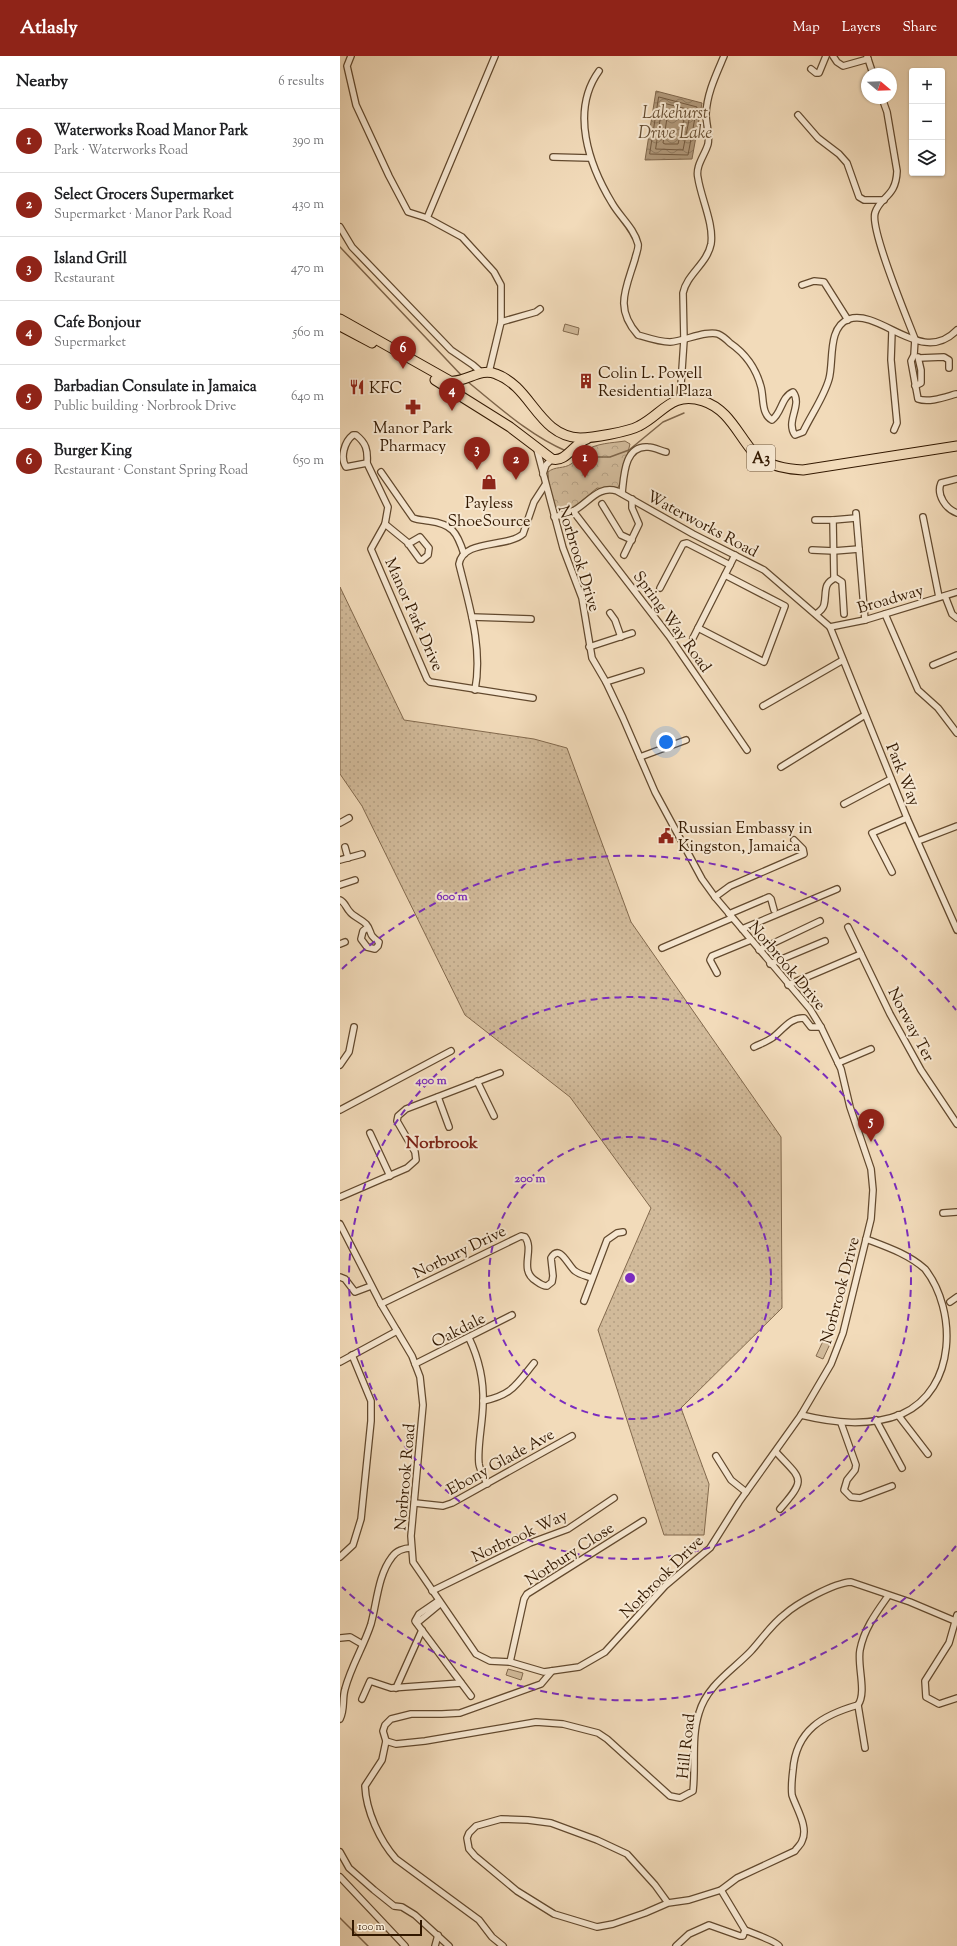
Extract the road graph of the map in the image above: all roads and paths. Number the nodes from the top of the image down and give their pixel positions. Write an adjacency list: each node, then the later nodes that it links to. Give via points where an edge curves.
1 (351, 56): 15 (street, via 347,66 356,105 389,176 408,212)
2 (495, 56): 15 (street)
3 (724, 56): 25 (street, via 708,96 708,144 697,177 709,223 711,243 706,258 684,286)
4 (826, 56): 8 (street, via 819,73)
5 (833, 56): 6 (street, via 843,66)
6 (867, 58): 7 (street)
7 (871, 68)
8 (811, 69)
9 (599, 72): 13 (street, via 591,82 584,112)
10 (884, 104): 14 (street, via 897,181)
11 (798, 115): 14 (street, via 818,138 839,154 846,163 859,197 864,200)
12 (553, 157): 13 (street)
13 (590, 158): 25 (street, via 612,204 634,233 638,246 626,284 624,315 638,335 669,342)
14 (884, 200): 26 (street, via 874,217 880,246)
15 (427, 218): 21 (street, via 462,237 494,272 501,285)
16 (340, 227): 29 (street, via 352,247 451,350)
17 (802, 285): 20 (street, via 814,281 824,282)
18 (540, 309): 21 (street)
19 (340, 319): 30 (main road, via 444,378)
20 (848, 320): 24 (street, via 858,318); 25 (street, via 837,330 828,381 803,432 794,435 791,422 797,401 793,392 785,398 777,416 772,420 766,414 761,386 754,369 744,354 717,333)
21 (501, 322): 29 (street)
22 (340, 326): 33 (main road, via 450,388)
23 (957, 330): 26 (street, via 941,341)
24 (892, 331): 26 (street); 34 (street, via 890,360 897,423)
25 (684, 340): 32 (street)
26 (915, 340): 27 (street)
27 (917, 357): 28 (street, via 944,357 949,360); 31 (street, via 911,361 918,399 923,401)
28 (949, 368)
29 (485, 372): 30 (main road); 35 (main road, via 499,375 512,382 548,426)
30 (465, 380): 33 (main road, via 461,390)
31 (956, 394)
32 (680, 399): 36 (main road, via 664,407 638,427); 38 (main road, A3, via 693,399 711,404 735,424 754,453 766,462 786,469 803,470)
33 (510, 427): 37 (main road)
34 (894, 430)
35 (557, 432): 36 (main road, via 578,438); 39 (main road, via 567,439)
36 (596, 436): 39 (main road, via 580,441)
37 (536, 446): 41 (main road); 44 (street, Norbrook Drive)
38 (957, 446)
39 (571, 450): 41 (main road, via 559,459)
40 (666, 452): 47 (street, via 648,447 635,452 626,463)
41 (552, 459): 44 (street, via 546,465)
42 (367, 463): 42 (street, via 368,451 365,444 353,435 341,452 343,465 349,468); 56 (street, Manor Park Drive, via 386,500 388,507)
43 (381, 472): 62 (street, via 413,518 448,526 455,532)
44 (543, 474): 46 (street, Norbrook Drive)
45 (957, 479): 51 (street, via 941,483 939,489 942,500)
46 (545, 485): 52 (street, Norbrook Drive); 62 (street, via 534,502 526,530 520,537 470,550)
47 (622, 493): 48 (street, Waterworks Road); 50 (street, Waterworks Road, via 604,489)
48 (632, 499): 57 (street, via 632,508 639,524); 64 (street, Waterworks Road)
49 (602, 504): 57 (street, via 621,535)
50 (573, 511): 52 (street, Waterworks Road); 96 (street, Spring Way Road, via 669,636)
51 (957, 513)
52 (554, 517): 84 (street, Norbrook Drive, via 582,598)
53 (923, 517): 70 (street)
54 (815, 520): 55 (street)
55 (833, 520): 59 (street, via 856,515); 61 (street)
56 (385, 524): 58 (street); 90 (street, Manor Park Drive, via 371,549 426,677 430,682)
57 (632, 540): 63 (street)
58 (408, 544)
59 (858, 549): 61 (street); 78 (street)
60 (812, 550): 61 (street)
61 (834, 551): 67 (street)
62 (464, 554): 75 (street, via 459,564)
63 (624, 555)
64 (735, 555): 65 (street); 72 (street, Waterworks Road, via 764,570)
65 (730, 565): 66 (street); 68 (street, via 687,543 684,544)
66 (725, 574): 80 (street); 80 (street, via 785,606 764,662)
67 (834, 578): 72 (street, via 826,587 824,605); 73 (street, via 842,582)
68 (660, 588)
69 (957, 592): 70 (street, Broadway)
70 (942, 596): 74 (street, Broadway); 76 (street)
71 (610, 613): 82 (street)
72 (816, 614): 79 (street, Waterworks Road)
73 (844, 614)
74 (885, 614): 78 (street, Broadway); 94 (street, via 918,690 938,708)
75 (472, 617): 77 (street); 90 (street, via 478,666)
76 (957, 618)
77 (531, 619)
78 (865, 620): 79 (street, Broadway)
79 (830, 627): 86 (street, Park Way)
80 (698, 628): 83 (street)
81 (632, 633): 82 (street)
82 (621, 637): 84 (street)
83 (693, 638)
84 (589, 647): 89 (street, Norbrook Drive, via 596,668)
85 (957, 655): 87 (street)
86 (843, 660): 92 (street); 93 (street, Park Way)
87 (933, 665)
88 (640, 671): 89 (street)
89 (606, 682): 97 (street, Norbrook Drive)
90 (475, 690): 91 (street, Manor Park Drive)
91 (533, 698)
92 (763, 706)
93 (866, 715): 98 (street); 99 (street, Park Way)
94 (957, 733)
95 (686, 740): 97 (street)
96 (747, 750)
97 (640, 756): 115 (street, Norbrook Drive, via 655,792)
98 (781, 767)
99 (891, 779): 100 (street); 102 (street, Park Way)
100 (844, 804)
101 (349, 818): 103 (street)
102 (907, 818): 106 (street, Park Way); 111 (street, via 872,833)
103 (340, 823)
104 (957, 826): 106 (street)
105 (794, 840): 115 (street, via 803,849 804,854 730,886)
106 (918, 841): 123 (street, Park Way)
107 (345, 848): 109 (street)
108 (362, 854): 109 (street)
109 (348, 858): 110 (street)
110 (340, 860)
111 (892, 872)
112 (355, 880): 113 (street)
113 (340, 885)
114 (837, 889): 122 (street)
115 (715, 898): 118 (street, Norbrook Drive)
116 (340, 900): 121 (street)
117 (774, 910): 118 (street, via 769,897)
118 (730, 916): 122 (street, Norbrook Drive); 126 (street)
119 (820, 921): 127 (street)
120 (848, 927): 128 (street, Norway Ter)
121 (368, 928)
122 (742, 930): 124 (street, Norbrook Drive)
123 (957, 930)
124 (751, 940): 127 (street, Norbrook Drive); 130 (street, via 712,956 710,960)
125 (825, 941): 129 (street)
126 (662, 948)
127 (759, 950): 129 (street, Norbrook Drive)
128 (861, 954): 131 (street); 144 (street, Norway Ter, via 921,1070)
129 (770, 964): 131 (street, Norbrook Drive)
130 (717, 973)
131 (788, 985): 133 (street, Norbrook Drive, via 810,1009)
132 (354, 1027): 138 (street, via 349,1052)
133 (821, 1027): 134 (street, via 811,1027 804,1018 792,1020 772,1038); 137 (street, Norbrook Drive)
134 (754, 1047)
135 (871, 1049): 137 (street)
136 (451, 1051): 142 (street)
137 (838, 1062): 153 (street, Norbrook Drive, via 871,1169 873,1201)
138 (340, 1065)
139 (500, 1073): 140 (street)
140 (478, 1081): 141 (street); 143 (street)
141 (438, 1097): 145 (street); 147 (street, via 406,1109 398,1116 397,1121 415,1152 416,1160 407,1168)
142 (340, 1110)
143 (494, 1116)
144 (957, 1124)
145 (448, 1127)
146 (370, 1133): 147 (street)
147 (390, 1176): 148 (street)
148 (340, 1197)
149 (957, 1212): 150 (street)
150 (943, 1213)
151 (340, 1224): 156 (street, Norbrook Road)
152 (623, 1232): 155 (street, via 608,1240)
153 (866, 1239): 158 (street, via 914,1260 927,1270); 171 (street, Norbrook Drive, via 836,1353)
154 (340, 1276): 156 (street, via 355,1292)
155 (592, 1278): 159 (street); 160 (street, Norbury Drive, via 574,1270 562,1255 556,1253 550,1261 552,1282 543,1286 533,1280 528,1272 528,1242 521,1236)
156 (371, 1286): 160 (street, Norbrook Road)
157 (957, 1297): 158 (street)
158 (948, 1298): 161 (street)
159 (584, 1301)
160 (381, 1304): 163 (street, Norbrook Road)
161 (952, 1309)
162 (512, 1315): 164 (street, Oakdale)
163 (396, 1331): 165 (street); 168 (street, Norbrook Road)
164 (469, 1338): 168 (street, Oakdale); 170 (street, via 478,1357 483,1380)
165 (352, 1356): 166 (street); 188 (street, via 371,1401 371,1421 361,1519 353,1545)
166 (340, 1362)
167 (534, 1363): 170 (street, via 514,1388 504,1396)
168 (416, 1364): 184 (street, Norbrook Road, via 423,1405)
169 (949, 1366): 172 (street, via 939,1384 925,1400)
170 (483, 1402): 180 (street, via 478,1450 479,1466)
171 (801, 1415): 174 (street); 176 (street, Norbrook Drive)
172 (898, 1415): 173 (street); 177 (street)
173 (876, 1420): 174 (street); 179 (street)
174 (841, 1423): 181 (street, via 856,1465 844,1490 851,1497 860,1498)
175 (572, 1436): 180 (street, Ebony Glade Ave)
176 (776, 1452): 182 (street, Norbrook Drive); 185 (street, via 793,1470 800,1482)
177 (928, 1454)
178 (716, 1456): 182 (street, via 731,1480)
179 (902, 1468)
180 (487, 1484): 184 (street, Ebony Glade Ave, via 452,1504 443,1506)
181 (892, 1486)
182 (746, 1492): 197 (street, Norbrook Drive, via 710,1548 665,1586 605,1652 579,1667)
183 (614, 1498): 189 (street, Norbrook Way, via 568,1529 530,1543)
184 (415, 1503): 187 (street, Norbrook Road)
185 (780, 1509)
186 (643, 1521): 196 (street, Norbury Close, via 528,1594 524,1599)
187 (411, 1548): 189 (street, Norbrook Road, via 413,1562); 195 (street, via 392,1556 385,1569 370,1625)
188 (340, 1557)
189 (432, 1591): 191 (street, Norbrook Road)
190 (888, 1596): 192 (street, Hill Road); 203 (street, via 867,1625 859,1664 862,1700); 205 (street, Hill Road, via 851,1582 841,1583 783,1615 746,1656 715,1685 704,1702 697,1724 693,1791 680,1798 670,1796 615,1745 598,1733 564,1724 536,1722 425,1741 396,1744)
191 (439, 1602): 193 (street, via 417,1623); 196 (street, Norbrook Road, via 476,1654 490,1661)
192 (956, 1618): 201 (street, via 949,1642 925,1681 926,1697 939,1704)
193 (422, 1630): 198 (street); 199 (street)
194 (340, 1638): 195 (street, via 350,1637)
195 (362, 1644): 204 (street, via 349,1673)
196 (510, 1662): 197 (street, Norbrook Road, via 544,1672)
197 (552, 1671): 205 (street, via 541,1684 460,1713 411,1714 391,1719 384,1725)
198 (461, 1683): 199 (street); 200 (street)
199 (396, 1688): 202 (street, via 388,1688 370,1681)
200 (471, 1696)
201 (957, 1698)
202 (362, 1699)
203 (858, 1705): 206 (street); 209 (street, via 840,1710 816,1724 796,1748 792,1794 800,1813 804,1836 802,1843 795,1851 737,1878)
204 (340, 1719)
205 (386, 1741): 216 (street, via 382,1760 365,1786 368,1805 388,1850 406,1869 479,1920)
206 (865, 1748)
207 (340, 1852): 212 (street, via 349,1868 374,1890 394,1906 402,1906 415,1915)
208 (340, 1877): 213 (street)
209 (721, 1890): 210 (street, via 689,1900); 211 (street)
210 (668, 1903): 210 (street, via 645,1913 597,1927 554,1914 534,1903 492,1872 469,1849 467,1838 476,1826 501,1819 551,1823 627,1854 655,1884)
211 (745, 1930): 217 (street, via 743,1936 740,1936 709,1925 689,1934); 218 (street, via 776,1942)
212 (438, 1935): 214 (street); 215 (street)
213 (405, 1946)
214 (435, 1946)
215 (449, 1946)
216 (503, 1946)
217 (676, 1946)
218 (779, 1946)

